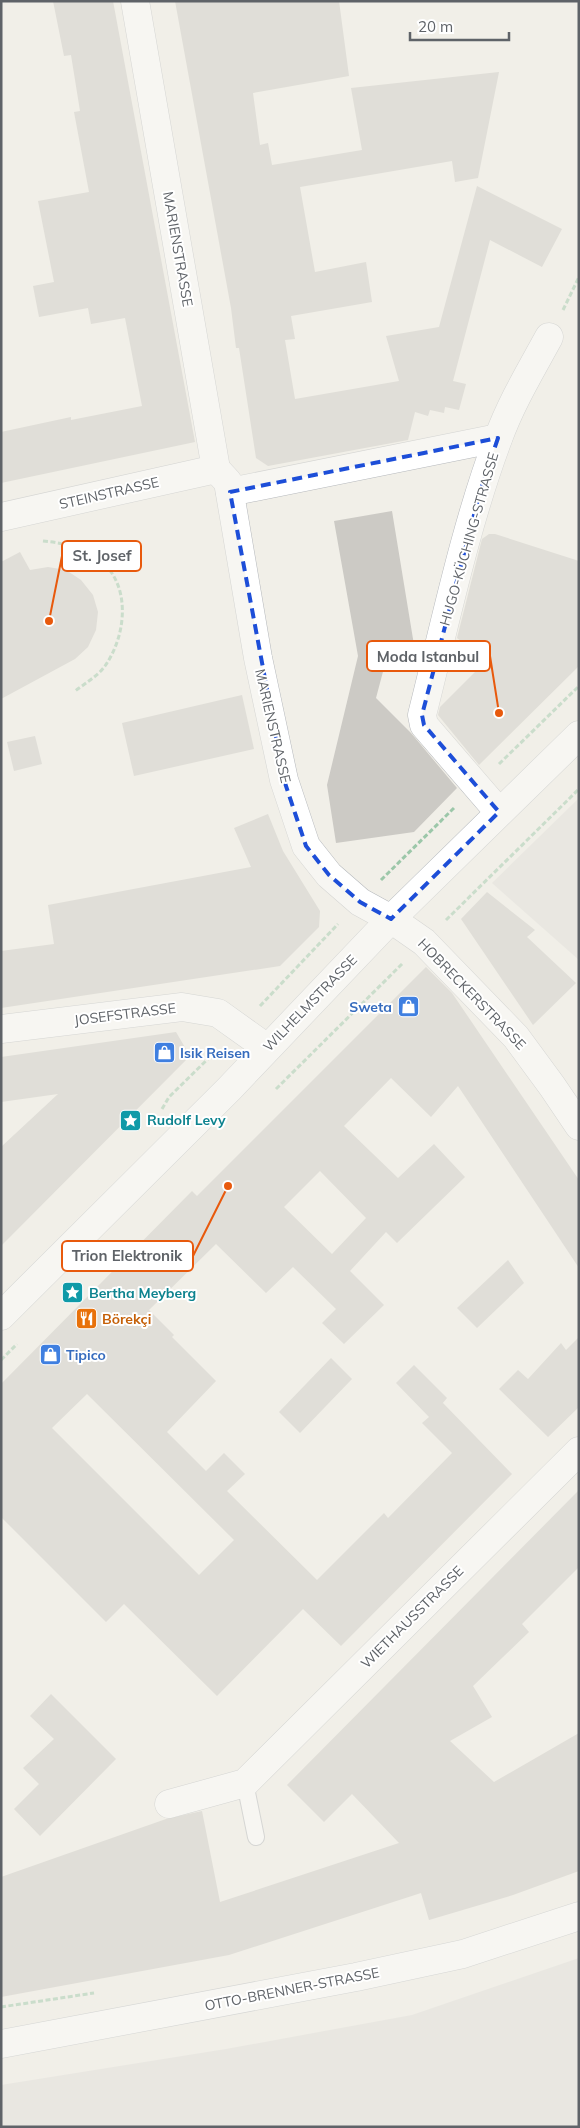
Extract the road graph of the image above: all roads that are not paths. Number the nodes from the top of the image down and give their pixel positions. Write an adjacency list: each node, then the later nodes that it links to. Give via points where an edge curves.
1 (135, 1): 4 (street, MARIENSTRASSE)
2 (549, 337): 3 (street, HUGO-KÜCHING-STRASSE)
3 (498, 438): 5 (street); 8 (street, HUGO-KÜCHING-STRASSE, via 480,492 422,715 424,725)
4 (216, 469): 5 (street, MARIENSTRASSE, via 228,482); 6 (street, STEINSTRASSE)
5 (230, 492): 9 (street, MARIENSTRASSE, via 258,658 284,780 306,846 341,886 360,902)
6 (1, 517)
7 (579, 735): 8 (street, WILHELMSTRASSE)
8 (499, 812): 9 (street, WILHELMSTRASSE)
9 (391, 919): 11 (street, WILHELMSTRASSE); 12 (street, HOBRECKERSTRASSE, via 424,942 516,1037)
10 (1, 1029): 11 (street, JOSEFSTRASSE, via 182,1007 218,1013)
11 (266, 1048): 13 (street, WILHELMSTRASSE, via 229,1090)
12 (579, 1126)
13 (1, 1316)
14 (579, 1451): 15 (street, WIETHAUSSTRASSE)
15 (245, 1783): 16 (street, WIETHAUSSTRASSE); 17 (lane)
16 (169, 1804)
17 (256, 1837)
18 (579, 1916): 19 (street, OTTO-BRENNER-STRASSE, via 463,1954)
19 (1, 2044)

